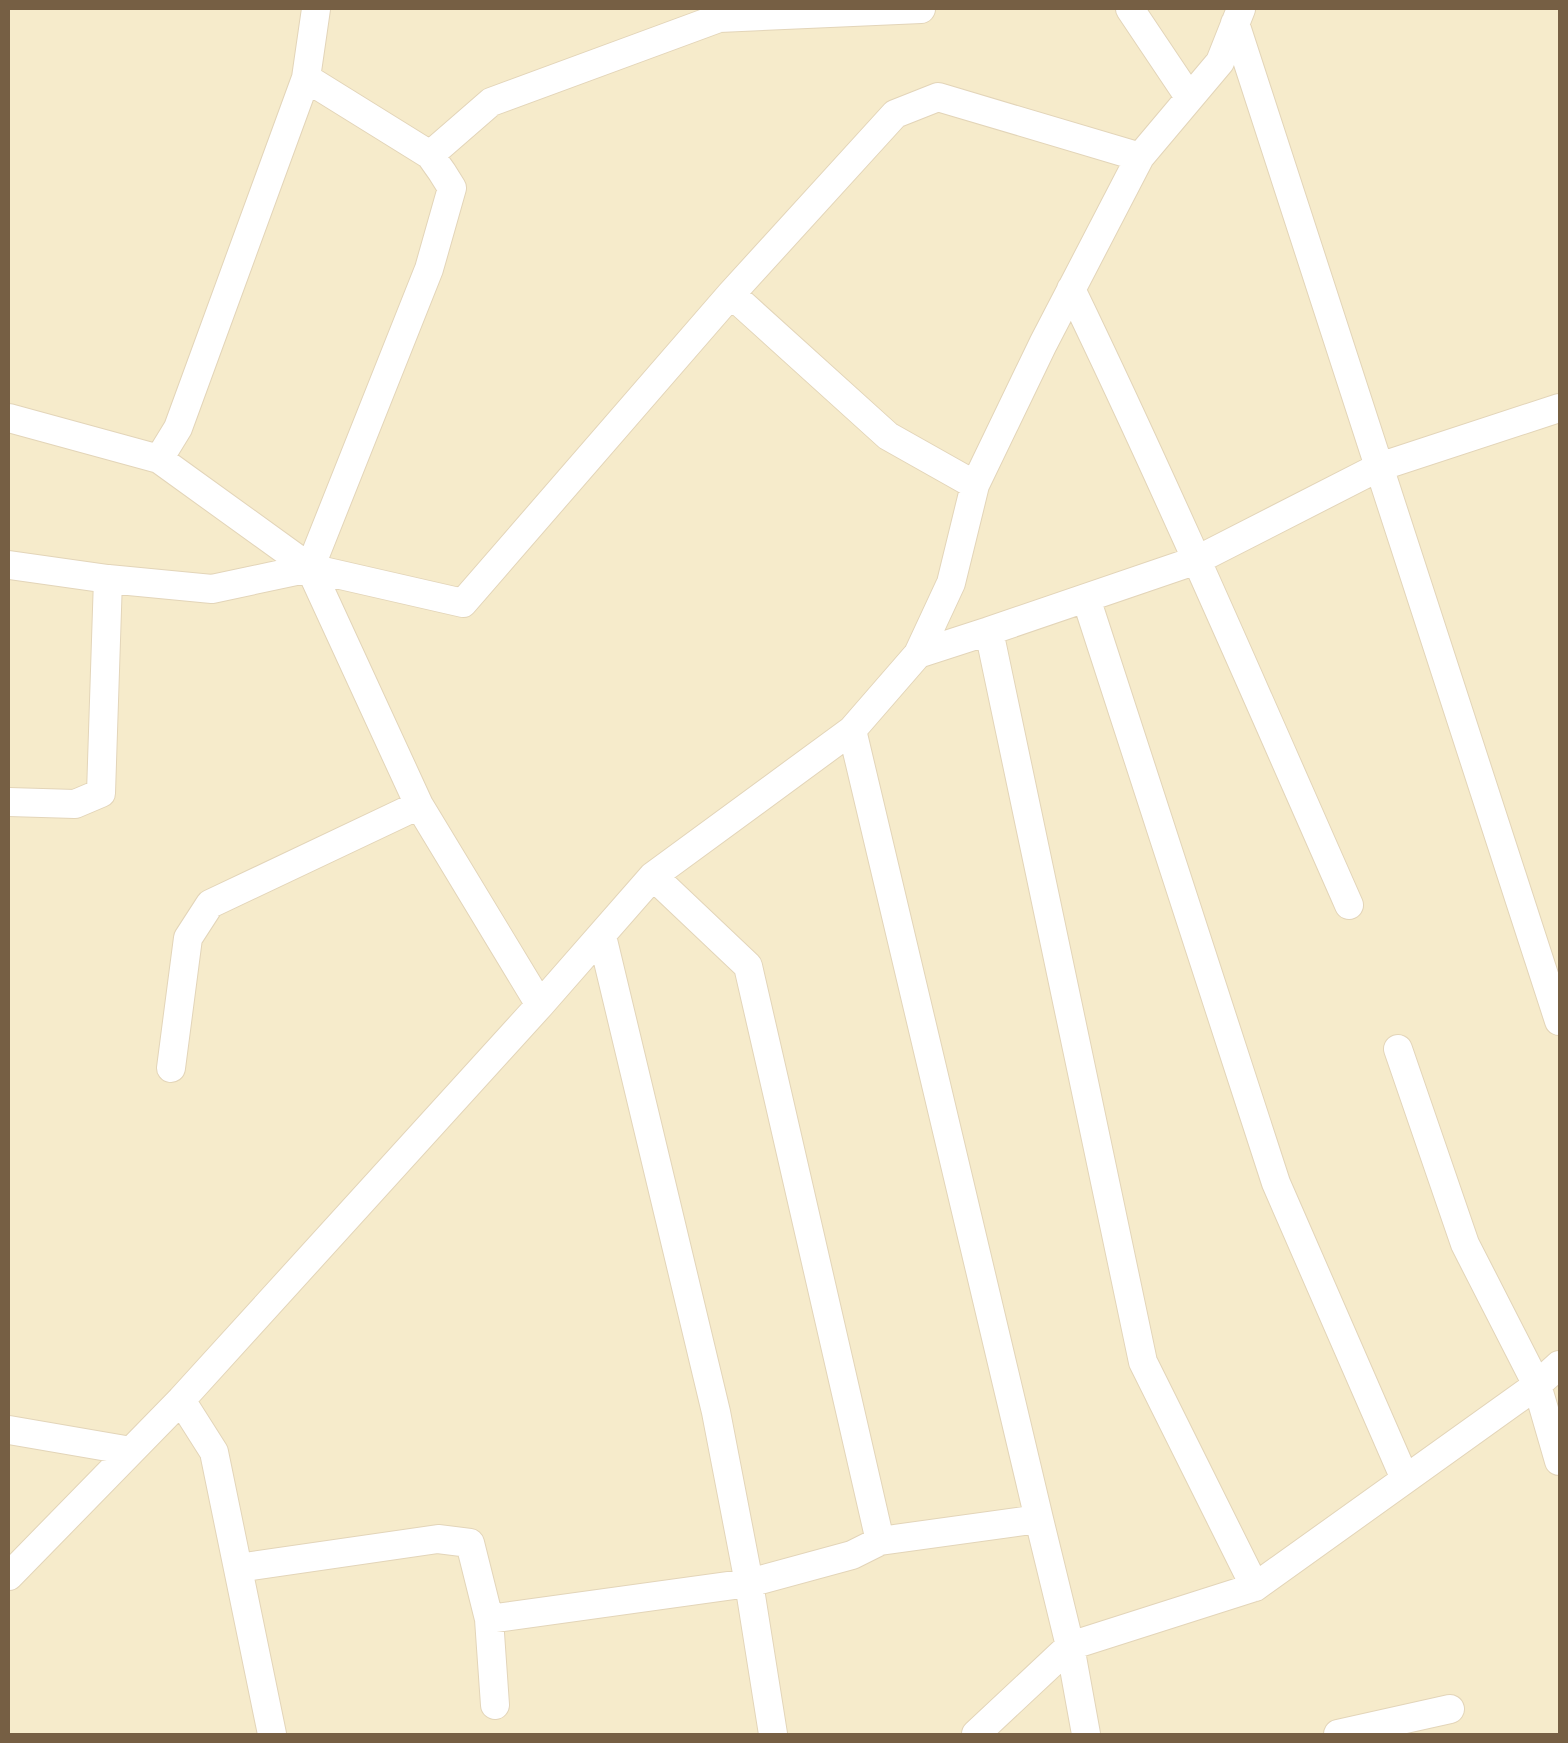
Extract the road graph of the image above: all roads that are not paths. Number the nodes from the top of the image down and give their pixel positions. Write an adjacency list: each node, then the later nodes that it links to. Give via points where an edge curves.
1 (316, 9): 5 (street)
2 (921, 9): 7 (street, via 719,18 491,102)
3 (1130, 9): 6 (street)
4 (1238, 16): 6 (street, via 1220,62); 14 (street)
5 (306, 78): 7 (street); 13 (street, via 178,428)
6 (1189, 98): 8 (street)
7 (430, 155): 18 (street, via 452,188 429,270)
8 (1140, 157): 9 (street); 10 (street, via 938,97 895,114)
9 (1071, 289): 15 (street); 16 (street)
10 (731, 294): 15 (street, via 888,436); 18 (street, via 463,603)
11 (1559, 408): 14 (street)
12 (9, 418): 13 (street)
13 (159, 459): 18 (street)
14 (1379, 466): 16 (street); 30 (street)
15 (976, 485): 22 (street, via 951,583)
16 (1197, 560): 20 (street); 27 (street)
17 (9, 565): 19 (street)
18 (310, 568): 19 (street, via 212,589); 25 (street)
19 (108, 579): 24 (street, via 101,793 76,804)
20 (1086, 598): 21 (street); 39 (street, via 1276,1183)
21 (989, 631): 22 (street); 45 (street, via 1143,1362)
22 (918, 654): 23 (street)
23 (852, 730): 26 (street); 40 (street)
24 (9, 802)
25 (419, 805): 29 (street); 32 (street, via 210,904 188,938)
26 (653, 876): 28 (street); 41 (street, via 748,966)
27 (1349, 905)
28 (602, 936): 29 (street); 44 (street, via 716,1412)
29 (540, 1005): 35 (street)
30 (1559, 1021)
31 (1398, 1049): 34 (street, via 1465,1244)
32 (171, 1068)
33 (1559, 1365): 34 (street)
34 (1536, 1385): 38 (street); 39 (street)
35 (181, 1400): 37 (street); 42 (street, via 214,1452)
36 (9, 1430): 37 (street)
37 (131, 1451): 43 (street)
38 (1559, 1461)
39 (1405, 1479): 45 (street)
40 (1039, 1520): 41 (street); 47 (street)
41 (880, 1541): 44 (street, via 852,1555)
42 (238, 1568): 46 (street, via 438,1539 470,1543); 50 (street)
43 (9, 1576)
44 (750, 1583): 46 (street); 51 (street)
45 (1255, 1587): 47 (street)
46 (489, 1619): 48 (street)
47 (1070, 1646): 52 (street); 53 (street)
48 (495, 1704)
49 (1450, 1709): 54 (street)
50 (272, 1734)
51 (773, 1734)
52 (976, 1734)
53 (1086, 1734)
54 (1338, 1734)

